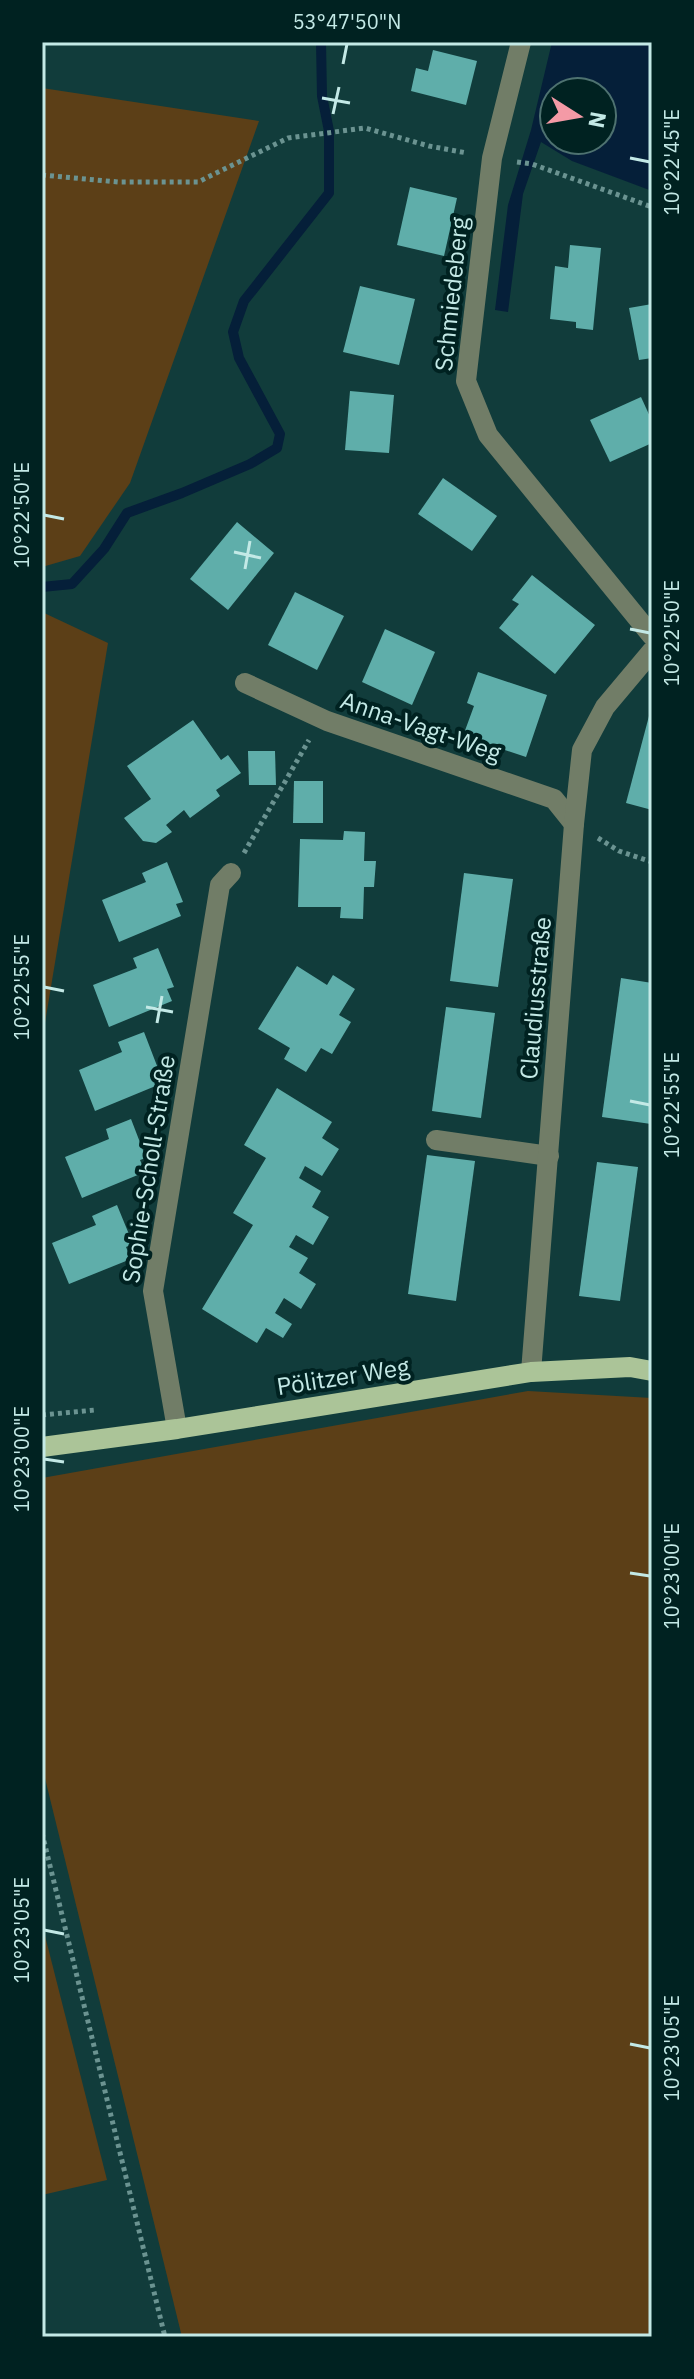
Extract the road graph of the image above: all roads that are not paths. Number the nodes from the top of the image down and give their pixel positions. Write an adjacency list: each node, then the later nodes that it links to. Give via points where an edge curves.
1 (521, 42): 2 (street, Schmiedeberg, via 492,158 466,381 488,435)
2 (652, 636)
3 (652, 651): 5 (street, Claudiusstraße, via 605,707 582,750)
4 (245, 683): 5 (street, Anna-Vagt-Weg, via 321,718 554,799)
5 (574, 824): 8 (street, Claudiusstraße)
6 (231, 873): 11 (street, Sophie-Scholl-Straße, via 220,885 153,1291)
7 (436, 1140): 8 (street)
8 (549, 1156): 10 (street, Claudiusstraße)
9 (652, 1371): 10 (main road, Pölitzer Weg, via 630,1367)
10 (531, 1372): 11 (main road, Pölitzer Weg)
11 (177, 1429): 12 (main road, Pölitzer Weg)
12 (42, 1447)

